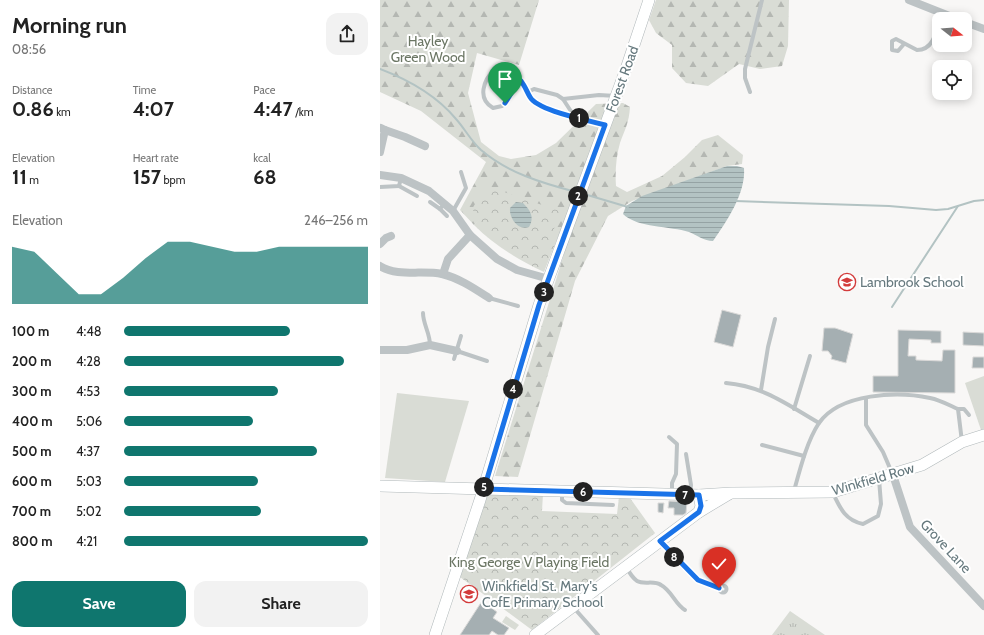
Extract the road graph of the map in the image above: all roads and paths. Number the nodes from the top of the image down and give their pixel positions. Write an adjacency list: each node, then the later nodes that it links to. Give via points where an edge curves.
1 (650, 0): 12 (main road, Forest Road)
2 (762, 0): 11 (lane, via 745,69)
3 (908, 0): 4 (street)
4 (932, 14)
5 (972, 25): 6 (street)
6 (984, 30)
7 (932, 41): 8 (lane, via 928,46 917,50)
8 (904, 44)
9 (521, 81): 9 (lane, via 508,72 495,69 483,89 484,100 493,108 502,106); 10 (lane)
10 (528, 92): 13 (lane, via 534,89); 14 (lane, via 538,105 554,112)
11 (750, 92)
12 (616, 96): 13 (lane); 15 (main road, Forest Road)
13 (563, 98): 14 (lane)
14 (574, 116): 15 (lane)
15 (605, 125): 32 (main road, Forest Road)
16 (382, 129): 17 (street); 18 (street)
17 (425, 146)
18 (380, 152)
19 (461, 172): 26 (lane, via 466,188)
20 (380, 175): 21 (street)
21 (400, 182): 22 (lane); 23 (lane); 25 (street, via 429,191)
22 (380, 187)
23 (417, 196)
24 (430, 202): 25 (lane)
25 (442, 206): 26 (street)
26 (450, 214): 27 (street)
27 (470, 235): 31 (street, via 448,260); 32 (street, via 497,259 517,270)
28 (391, 236): 29 (street)
29 (380, 244)
30 (380, 266): 31 (street, via 396,271)
31 (443, 274): 33 (street, via 471,286)
32 (548, 279): 60 (main road, Forest Road)
33 (489, 298): 34 (lane)
34 (518, 306)
35 (423, 313): 38 (lane)
36 (775, 319): 45 (lane)
37 (461, 336): 40 (lane)
38 (430, 345): 39 (street, via 407,350); 40 (street)
39 (380, 350)
40 (457, 350): 42 (lane); 43 (lane)
41 (810, 356): 47 (lane)
42 (454, 359)
43 (487, 361)
44 (726, 383): 45 (lane)
45 (761, 390): 47 (lane)
46 (866, 398): 48 (lane, via 906,395 930,398); 50 (lane, via 844,403 829,412); 57 (lane, via 866,425 883,452)
47 (794, 409): 50 (lane)
48 (958, 409): 49 (lane, via 964,409); 53 (lane)
49 (969, 415)
50 (819, 423): 56 (lane)
51 (984, 435): 53 (main road, Winkfield Row)
52 (669, 437): 65 (lane, via 677,444)
53 (962, 442): 57 (main road, Winkfield Row, via 922,465)
54 (762, 445): 56 (lane)
55 (686, 454): 66 (lane)
56 (804, 456): 64 (lane)
57 (892, 475): 58 (main road, Winkfield Row); 72 (street, Grove Lane, via 910,527)
58 (879, 478): 62 (main road, Winkfield Row); 62 (lane, via 881,504 878,516 863,524 845,516)
59 (380, 486): 60 (main road, Winkfield Row)
60 (484, 489): 61 (main road, Winkfield Row); 75 (main road, Forest Road)
61 (562, 491): 65 (main road, Winkfield Row); 67 (lane, via 562,500 566,503)
62 (833, 492): 64 (main road, Winkfield Row)
63 (731, 493): 64 (main road, Winkfield Row); 66 (main road, Winkfield Row); 68 (main road)
64 (793, 493)
65 (672, 495): 66 (main road, Winkfield Row)
66 (695, 495): 68 (main road, via 701,506)
67 (612, 505)
68 (699, 512): 69 (main road)
69 (660, 541): 70 (main road); 71 (lane, via 698,580 707,585)
70 (625, 567): 73 (main road); 74 (lane, via 636,580 660,584 667,589)
71 (720, 587)
72 (984, 606)
73 (572, 607): 76 (main road); 77 (lane)
74 (685, 610)
75 (435, 635)
76 (535, 635)
77 (598, 635)

